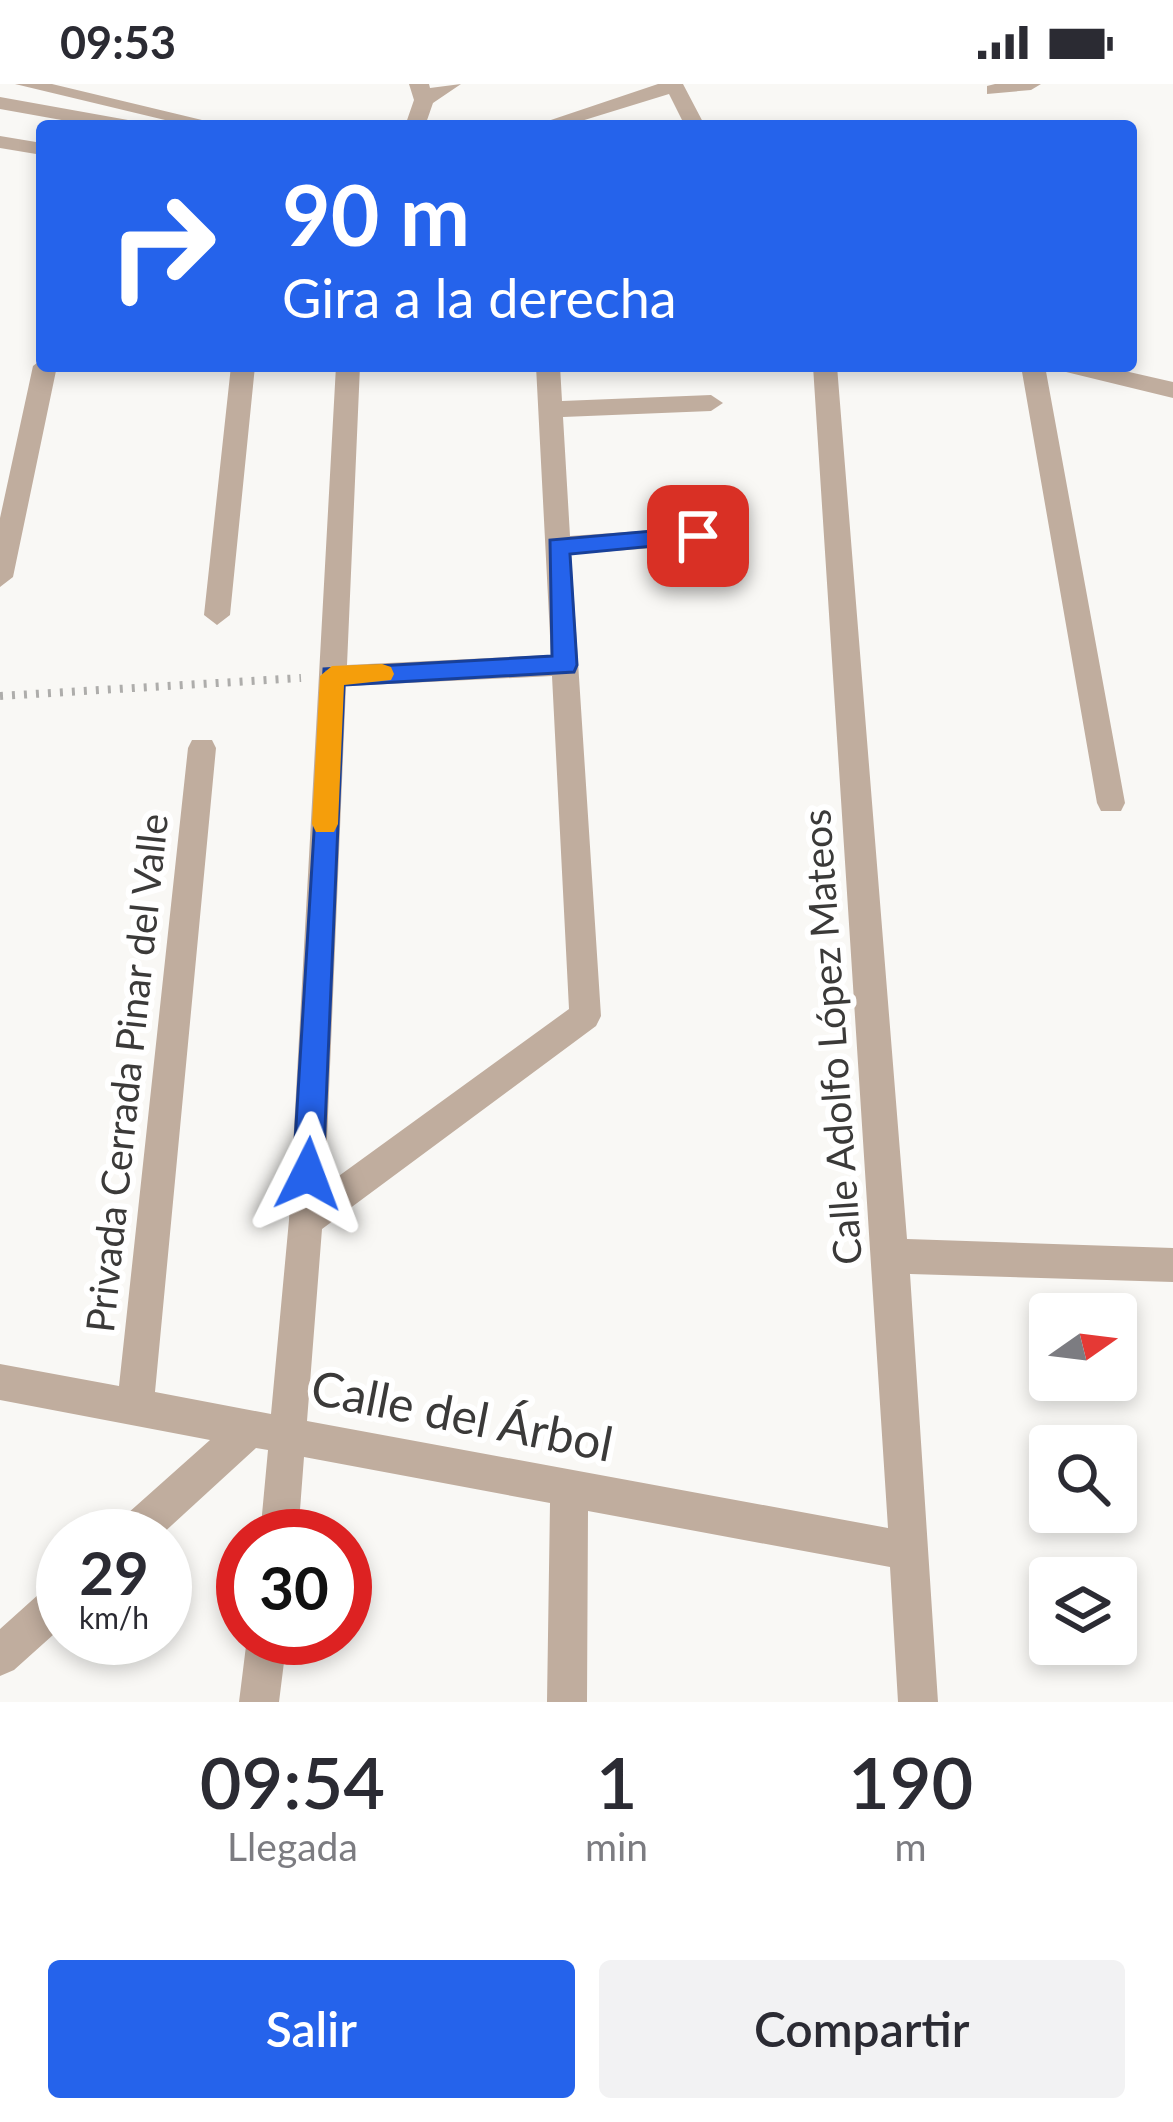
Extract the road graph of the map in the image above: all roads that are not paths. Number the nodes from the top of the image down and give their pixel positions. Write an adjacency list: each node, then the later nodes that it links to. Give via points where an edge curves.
1 (25, 84): 9 (street)
2 (452, 84): 6 (street)
3 (672, 84): 10 (street); 11 (street)
4 (1031, 84): 5 (street)
5 (994, 90)
6 (422, 92)
7 (0, 103): 8 (street)
8 (95, 120)
9 (190, 120)
10 (564, 120)
11 (692, 120)
12 (0, 142): 13 (street)
13 (36, 148)
14 (44, 372): 26 (street)
15 (242, 372): 27 (street)
16 (348, 372): 29 (street)
17 (548, 372): 23 (street)
18 (825, 372): 33 (street, Calle Adolfo López Mateos)
19 (1034, 372): 31 (street)
20 (1096, 372): 21 (street)
21 (1173, 390)
22 (711, 404): 23 (street)
23 (550, 410): 25 (street)
24 (698, 536): 25 (street)
25 (558, 546): 28 (street)
26 (0, 577)
27 (217, 615)
28 (565, 665): 29 (street); 32 (street, via 585,1016)
29 (332, 676): 32 (street)
30 (202, 748): 36 (street, Privada Cerrada Pinar del Valle)
31 (1111, 803)
32 (306, 1220): 38 (street)
33 (891, 1256): 34 (street); 42 (street, Calle Adolfo López Mateos)
34 (1173, 1265)
35 (0, 1382): 36 (street, Calle del Árbol)
36 (135, 1407): 37 (street, Calle del Árbol)
37 (251, 1428): 38 (street, Calle del Árbol); 40 (street)
38 (290, 1436): 39 (street, Calle del Árbol); 41 (street)
39 (569, 1487): 42 (street, Calle del Árbol); 47 (street)
40 (162, 1509)
41 (282, 1509)
42 (906, 1551): 48 (street, Calle Adolfo López Mateos)
43 (36, 1623): 44 (street)
44 (0, 1656)
45 (264, 1665): 46 (street)
46 (259, 1702)
47 (567, 1702)
48 (918, 1702)

